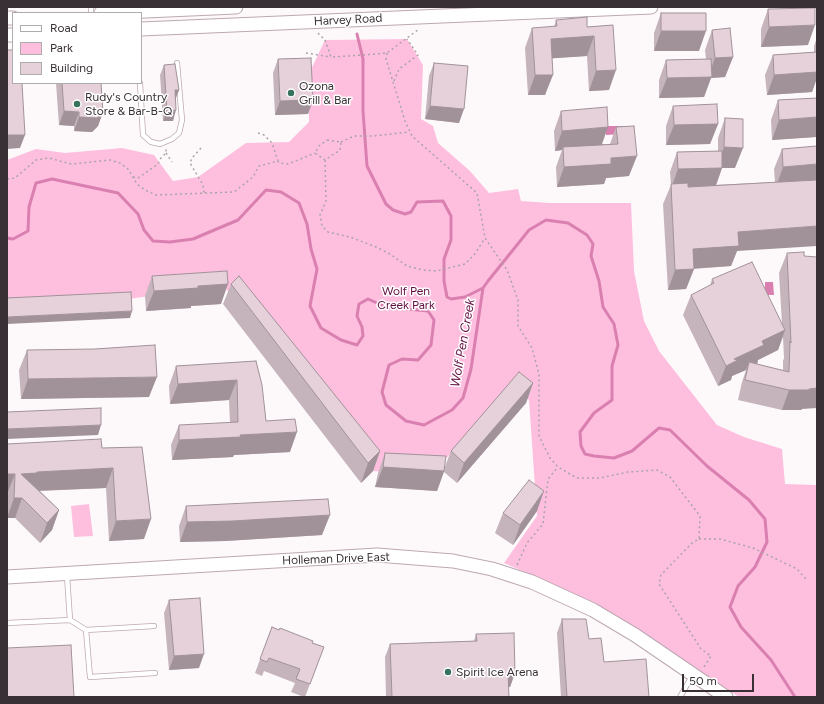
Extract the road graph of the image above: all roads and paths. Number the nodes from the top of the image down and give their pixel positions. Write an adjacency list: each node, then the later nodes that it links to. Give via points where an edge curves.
1 (236, 7): 3 (street)
2 (651, 7): 4 (street, Harvey Road)
3 (201, 8): 5 (street)
4 (613, 8): 6 (street, Harvey Road)
5 (185, 10): 7 (street); 8 (street, via 175,18)
6 (436, 11): 9 (street, Harvey Road)
7 (129, 12)
8 (142, 20)
9 (142, 29)
10 (419, 29): 12 (path)
11 (314, 30): 15 (path, via 325,40)
12 (407, 39): 14 (path); 17 (path, via 418,55 399,69)
13 (306, 53): 15 (path)
14 (387, 53): 15 (path); 17 (path, via 386,59)
15 (331, 57)
16 (177, 63): 21 (lane, via 182,120 179,133)
17 (394, 82): 19 (path)
18 (140, 84): 21 (lane, via 143,135 151,142)
19 (410, 132): 22 (path, via 358,136); 32 (path, via 478,193)
20 (258, 133): 27 (path, via 272,143)
21 (166, 142): 24 (path)
22 (341, 142): 25 (path, via 327,140); 26 (path, via 340,150)
23 (201, 148): 31 (path, via 190,163 203,185)
24 (166, 153): 28 (path); 29 (path, via 158,164 138,178)
25 (315, 153): 26 (path); 27 (path, via 288,164)
26 (325, 160): 32 (path, via 326,201 320,215 322,226 328,232 376,247 407,266 436,271 465,264)
27 (278, 161): 31 (path, via 259,166 253,177 234,192)
28 (172, 162)
29 (133, 177): 30 (path, via 120,163 110,160 71,164 49,158 36,160 15,178); 31 (path, via 144,190 156,195)
30 (7, 179)
31 (204, 192)
32 (486, 238): 33 (path, via 507,270 518,300 518,326 532,348 539,374 539,436 550,458)
33 (558, 467): 34 (path, via 577,478 600,478 628,472 657,470 670,477 700,516); 35 (path, via 548,479 543,524 527,543)
34 (699, 539): 38 (path, via 720,539 753,548 797,569); 44 (path, via 661,575 659,584 701,649 711,656)
35 (516, 567)
36 (67, 574): 37 (street, Holleman Drive East); 39 (lane); 44 (street, Holleman Drive East, via 377,555 453,561 492,569 532,582 593,610)
37 (7, 578)
38 (807, 580)
39 (70, 620): 40 (lane); 42 (lane)
40 (7, 623)
41 (154, 626): 42 (lane)
42 (86, 630): 43 (lane, via 90,677)
43 (155, 673)
44 (695, 676): 45 (lane); 46 (street, Holleman Drive East)
45 (680, 697)
46 (726, 697)

